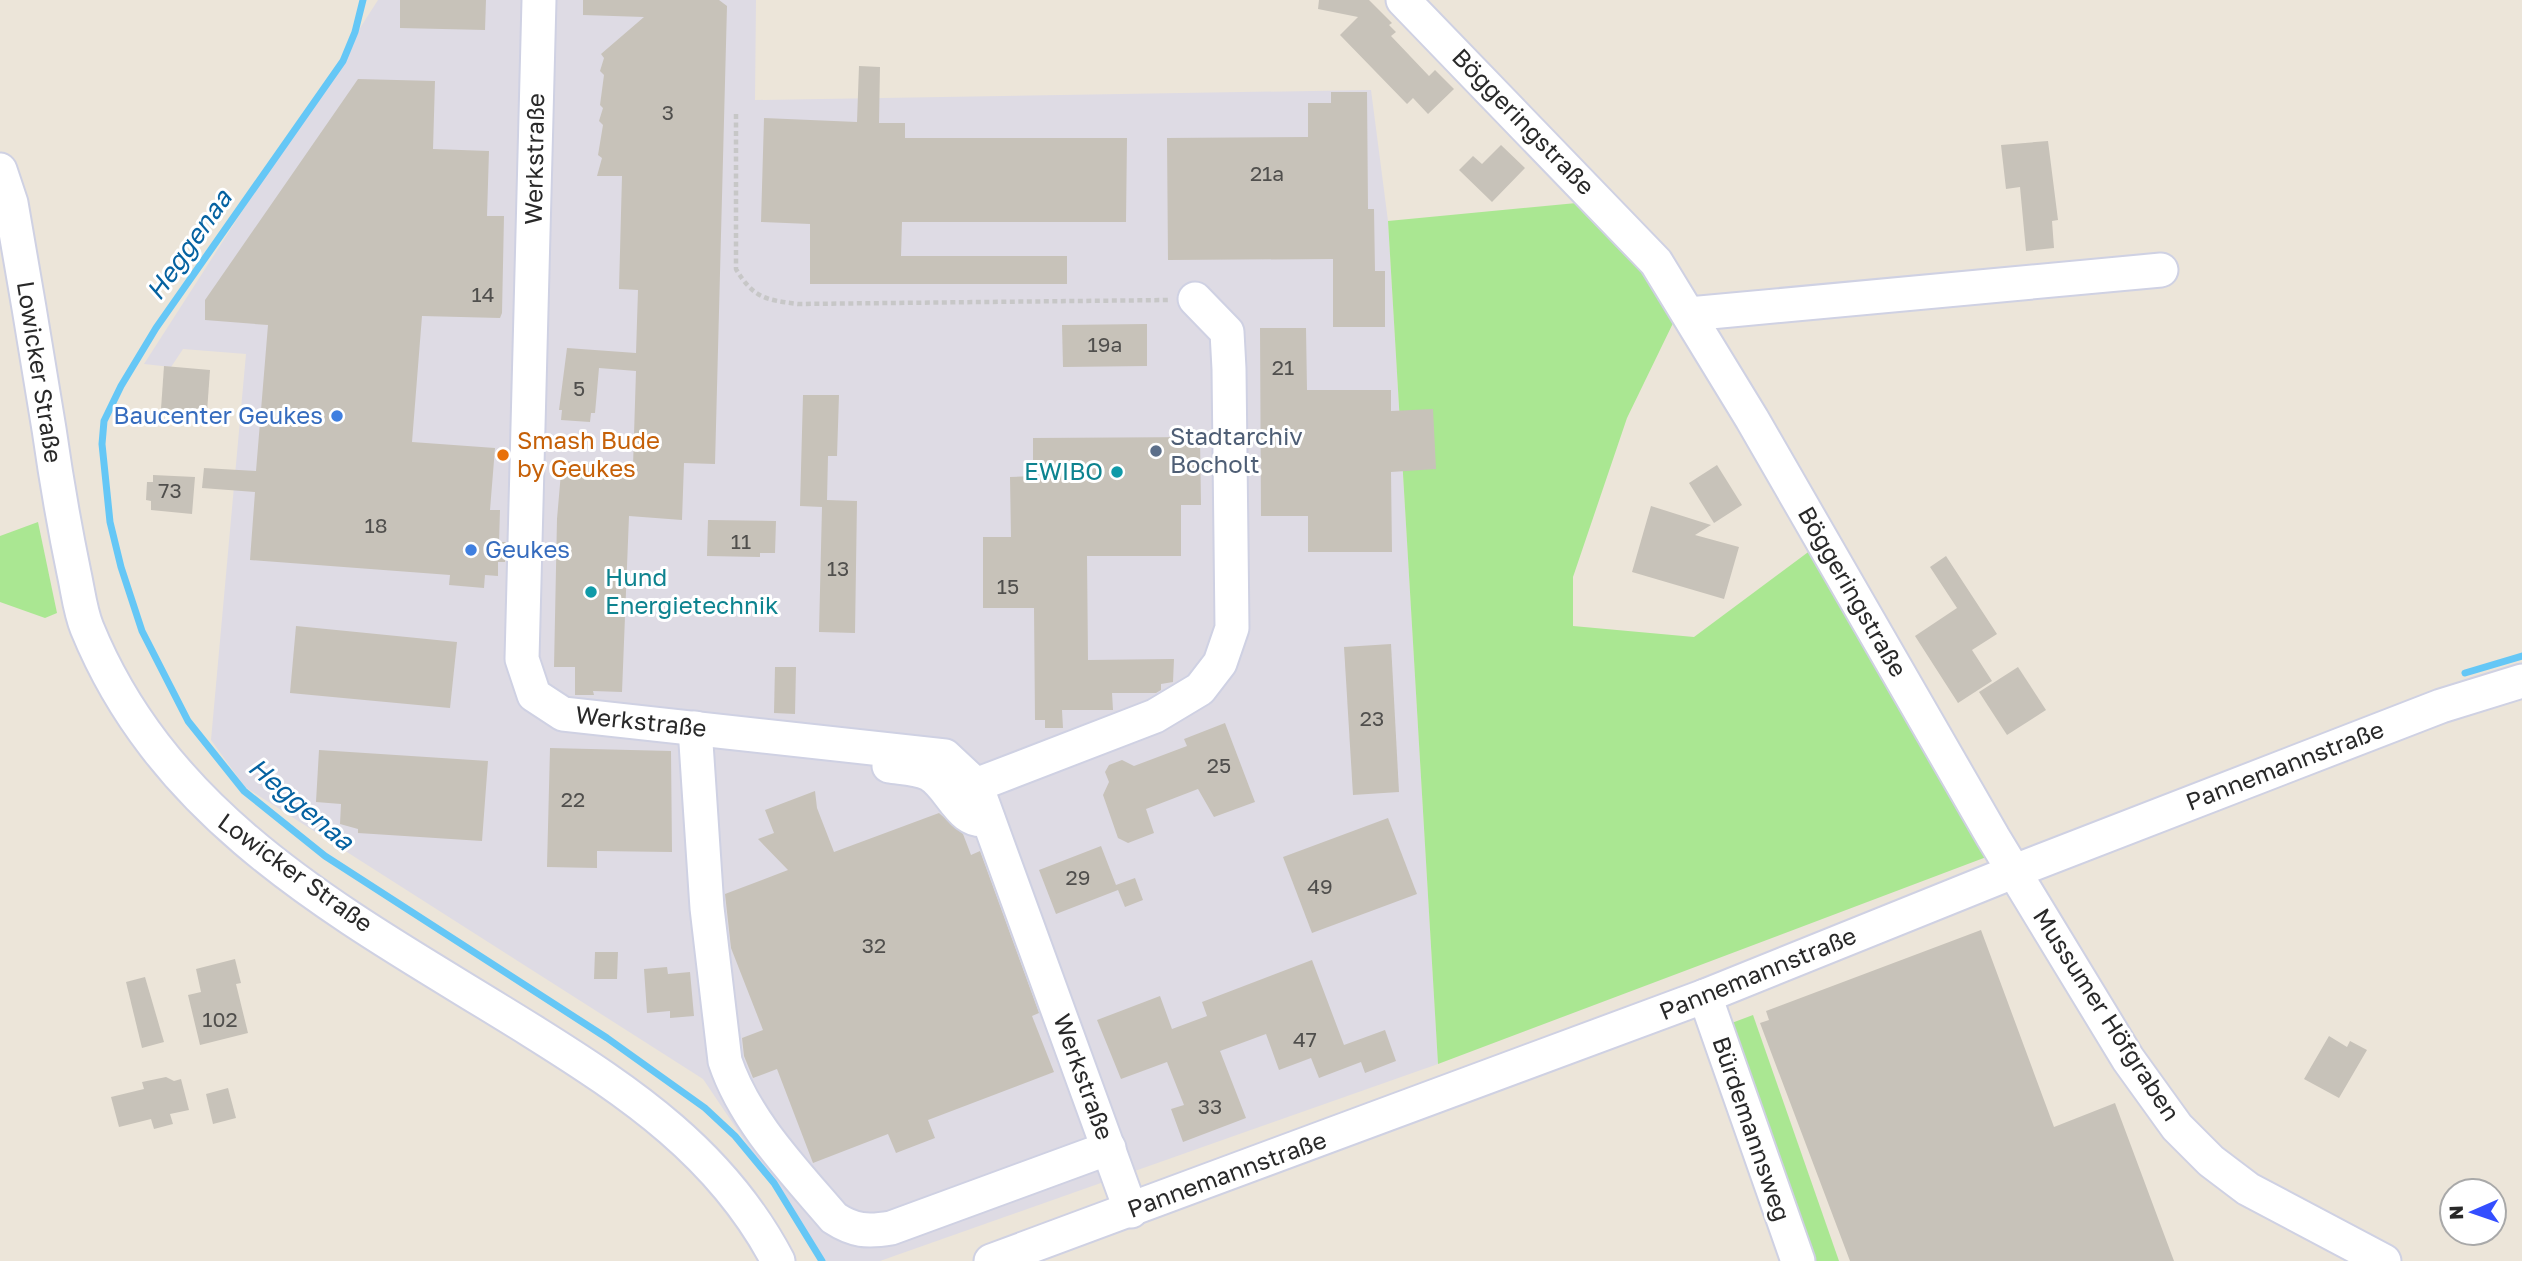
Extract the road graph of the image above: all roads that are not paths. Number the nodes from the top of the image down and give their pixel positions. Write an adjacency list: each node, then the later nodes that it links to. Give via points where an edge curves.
1 (539, 0): 8 (street, Werkstraße, via 522,659 534,695 563,713)
2 (1403, 0): 6 (street, Böggeringstraße, via 1656,262)
3 (0, 170): 15 (street, Lowicker Straße, via 11,203 59,502 86,626 141,731 207,807 327,902 650,1109 700,1153 737,1198)
4 (2161, 270): 6 (street)
5 (1195, 299): 9 (street, via 1227,332 1232,628 1220,663 1200,690 1155,716)
6 (1689, 314): 11 (street, Böggeringstraße)
7 (2522, 681): 11 (street, Pannemannstraße, via 2441,706)
8 (695, 736): 9 (street, Werkstraße, via 945,756); 10 (street, via 912,769 940,783 969,818); 13 (street, via 707,908 731,1082 747,1109 834,1218 867,1232 891,1228)
9 (976, 785): 10 (street, Werkstraße)
10 (988, 819): 13 (street, Werkstraße)
11 (2015, 871): 12 (street, Pannemannstraße); 18 (street, Mussumer Höfgraben, via 2129,1059 2177,1127 2248,1189)
12 (1705, 996): 14 (street, Pannemannstraße); 17 (street, Bürdemannsweg)
13 (1109, 1148): 14 (street, Werkstraße)
14 (1132, 1211): 16 (street, Pannemannstraße)
15 (778, 1261)
16 (991, 1261)
17 (1798, 1261)
18 (2384, 1261)

